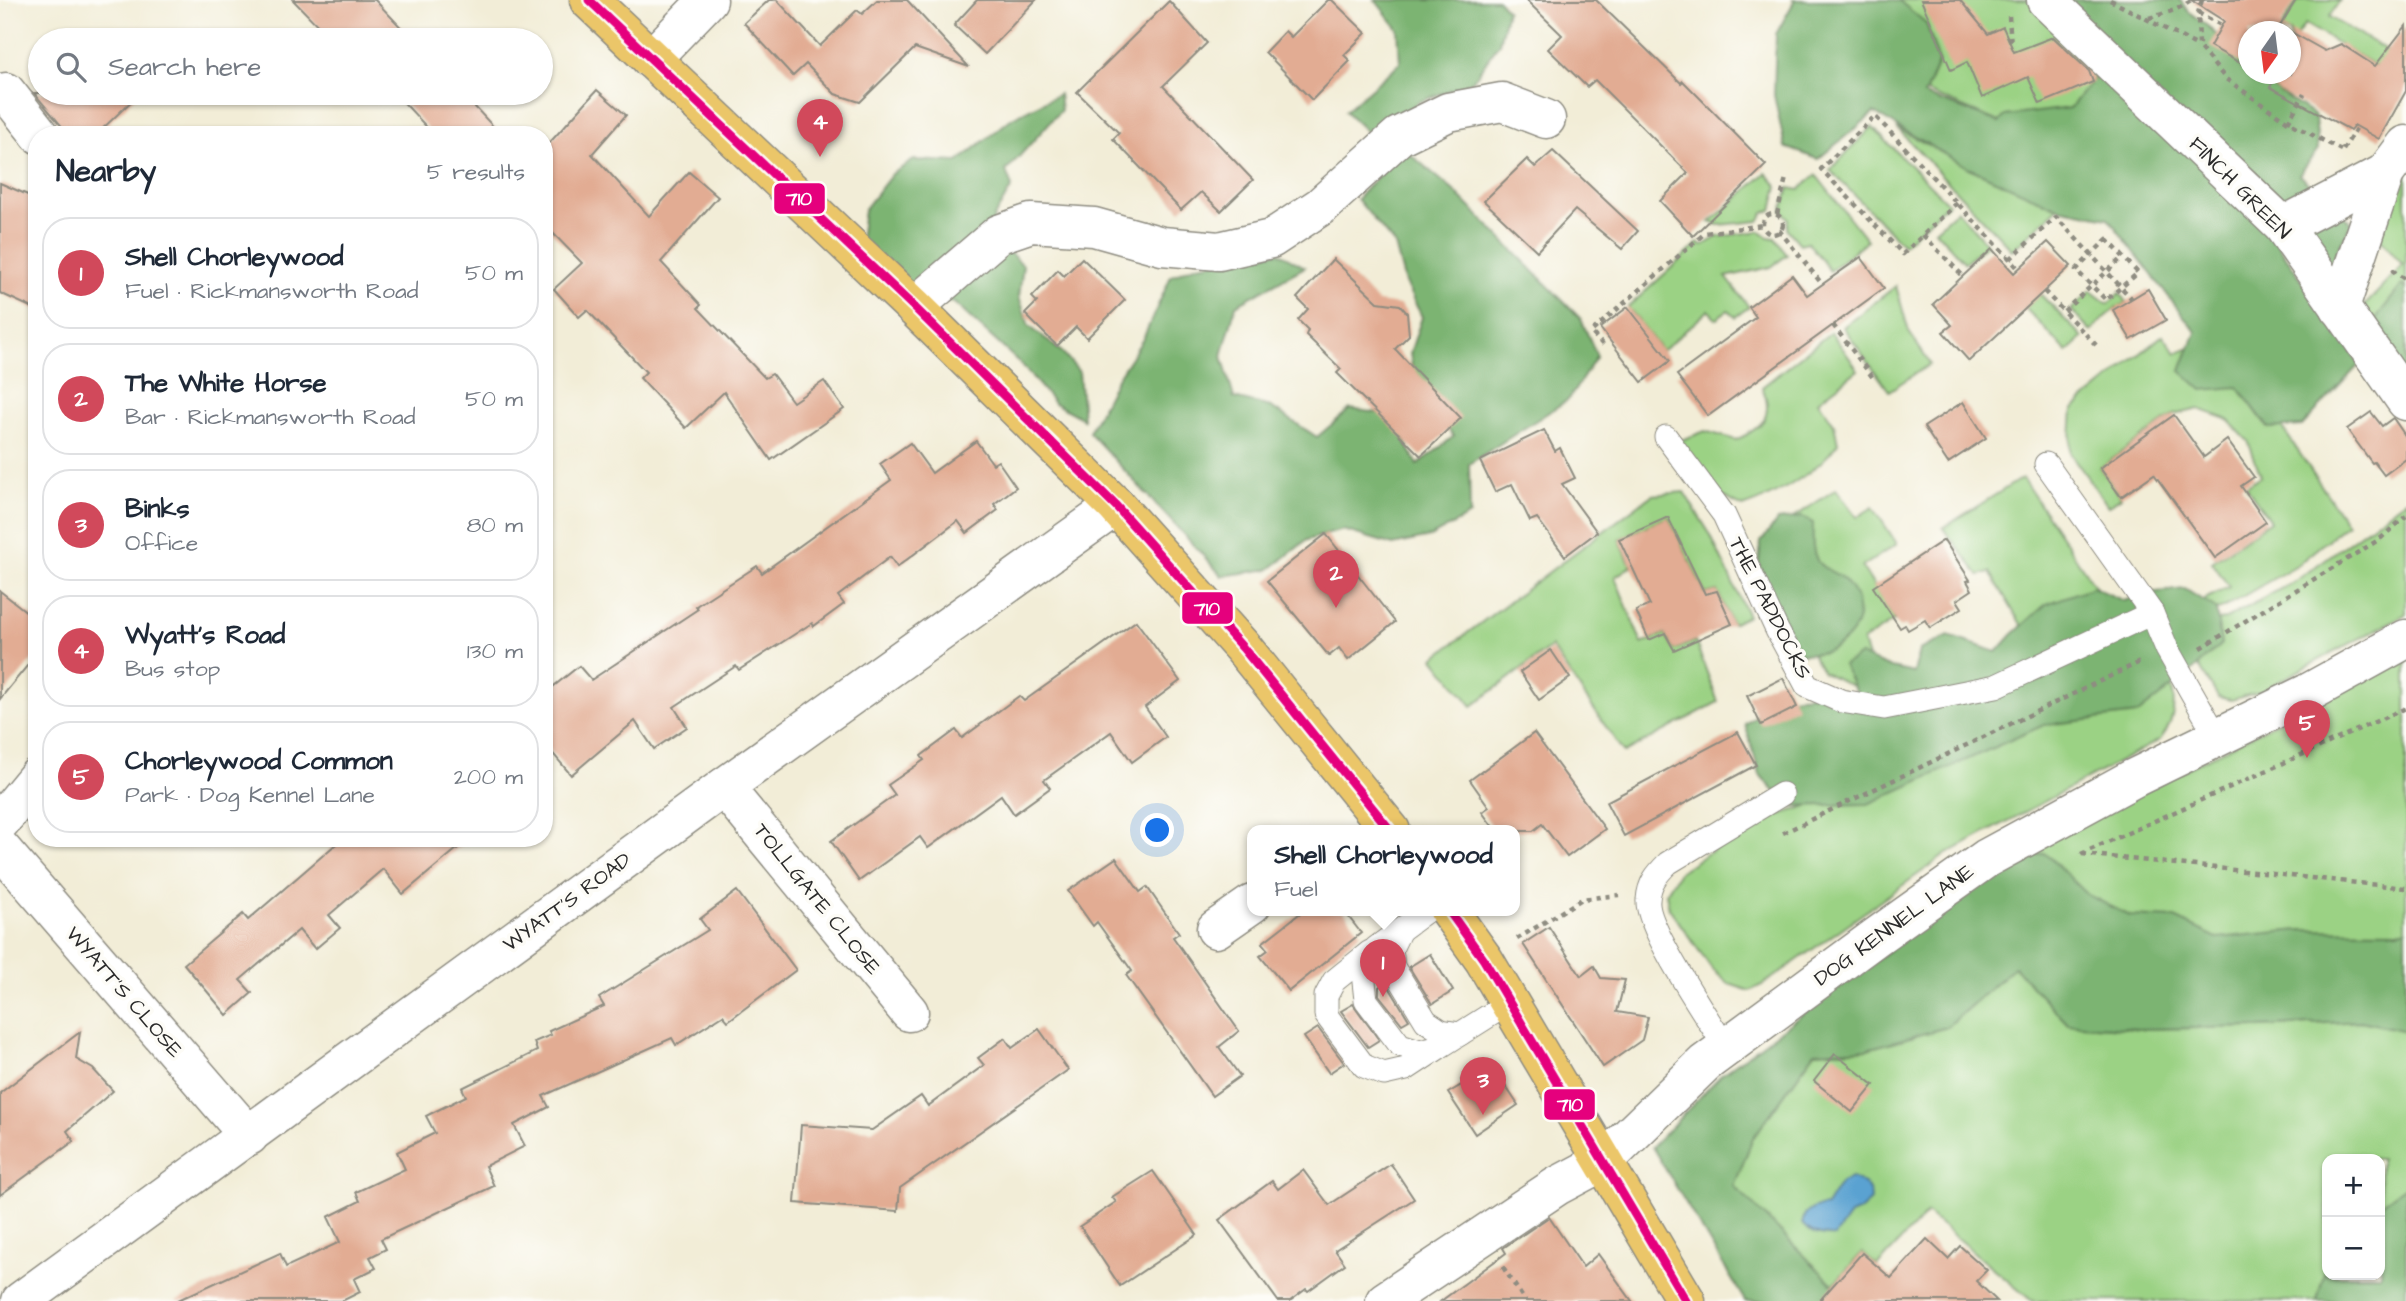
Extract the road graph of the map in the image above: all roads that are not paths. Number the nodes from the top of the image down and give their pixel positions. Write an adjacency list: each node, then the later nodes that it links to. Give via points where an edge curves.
1 (589, 0): 4 (main road)
2 (708, 0): 4 (street)
3 (2046, 0): 9 (street, FINCH GREEN)
4 (651, 59): 10 (main road)
5 (6, 92): 7 (street)
6 (1546, 119): 10 (street, via 1502,102 1448,112 1399,136 1321,206 1271,239 1219,251 1162,246 1094,227 1031,223 999,234)
7 (33, 126)
8 (2396, 159): 9 (street); 11 (street)
9 (2283, 226): 11 (street, FINCH GREEN)
10 (914, 307): 15 (main road)
11 (2340, 308): 12 (street, FINCH GREEN)
12 (2406, 401)
13 (1666, 437): 16 (lane, THE PADDOCKS, via 1724,516 1807,686 1841,701 1884,708 1996,686)
14 (2046, 464): 16 (lane)
15 (1116, 506): 19 (street, WYATT'S ROAD); 23 (main road, via 1243,648)
16 (2152, 613): 18 (lane)
17 (2406, 639): 18 (street, DOG KENNEL LANE)
18 (2217, 737): 34 (street, DOG KENNEL LANE, via 1987,858)
19 (724, 787): 32 (street, TOLLGATE CLOSE); 35 (street, WYATT'S ROAD)
20 (28, 789): 22 (street)
21 (1782, 794): 34 (lane, via 1668,863 1653,878 1647,902 1658,937)
22 (0, 822)
23 (1376, 825)
24 (0, 848): 35 (street, WYATT'S CLOSE)
25 (1247, 907): 28 (street)
26 (1419, 916): 29 (lane)
27 (1453, 916): 31 (main road)
28 (1216, 929)
29 (1400, 930): 30 (lane); 33 (lane, via 1391,950 1393,967 1426,1021)
30 (1376, 948): 33 (lane, via 1363,973 1366,1000 1400,1045 1420,1051); 33 (lane, via 1334,981 1326,996 1326,1015 1364,1066 1384,1074 1406,1069)
31 (1509, 1003): 33 (lane); 36 (main road)
32 (909, 1012)
33 (1450, 1040)
34 (1726, 1048): 36 (street, DOG KENNEL LANE)
35 (249, 1136): 37 (street, WYATT'S ROAD)
36 (1604, 1161): 38 (street, DOG KENNEL LANE, via 1557,1186); 39 (main road)
37 (20, 1301)
38 (1385, 1301)
39 (1686, 1301)

